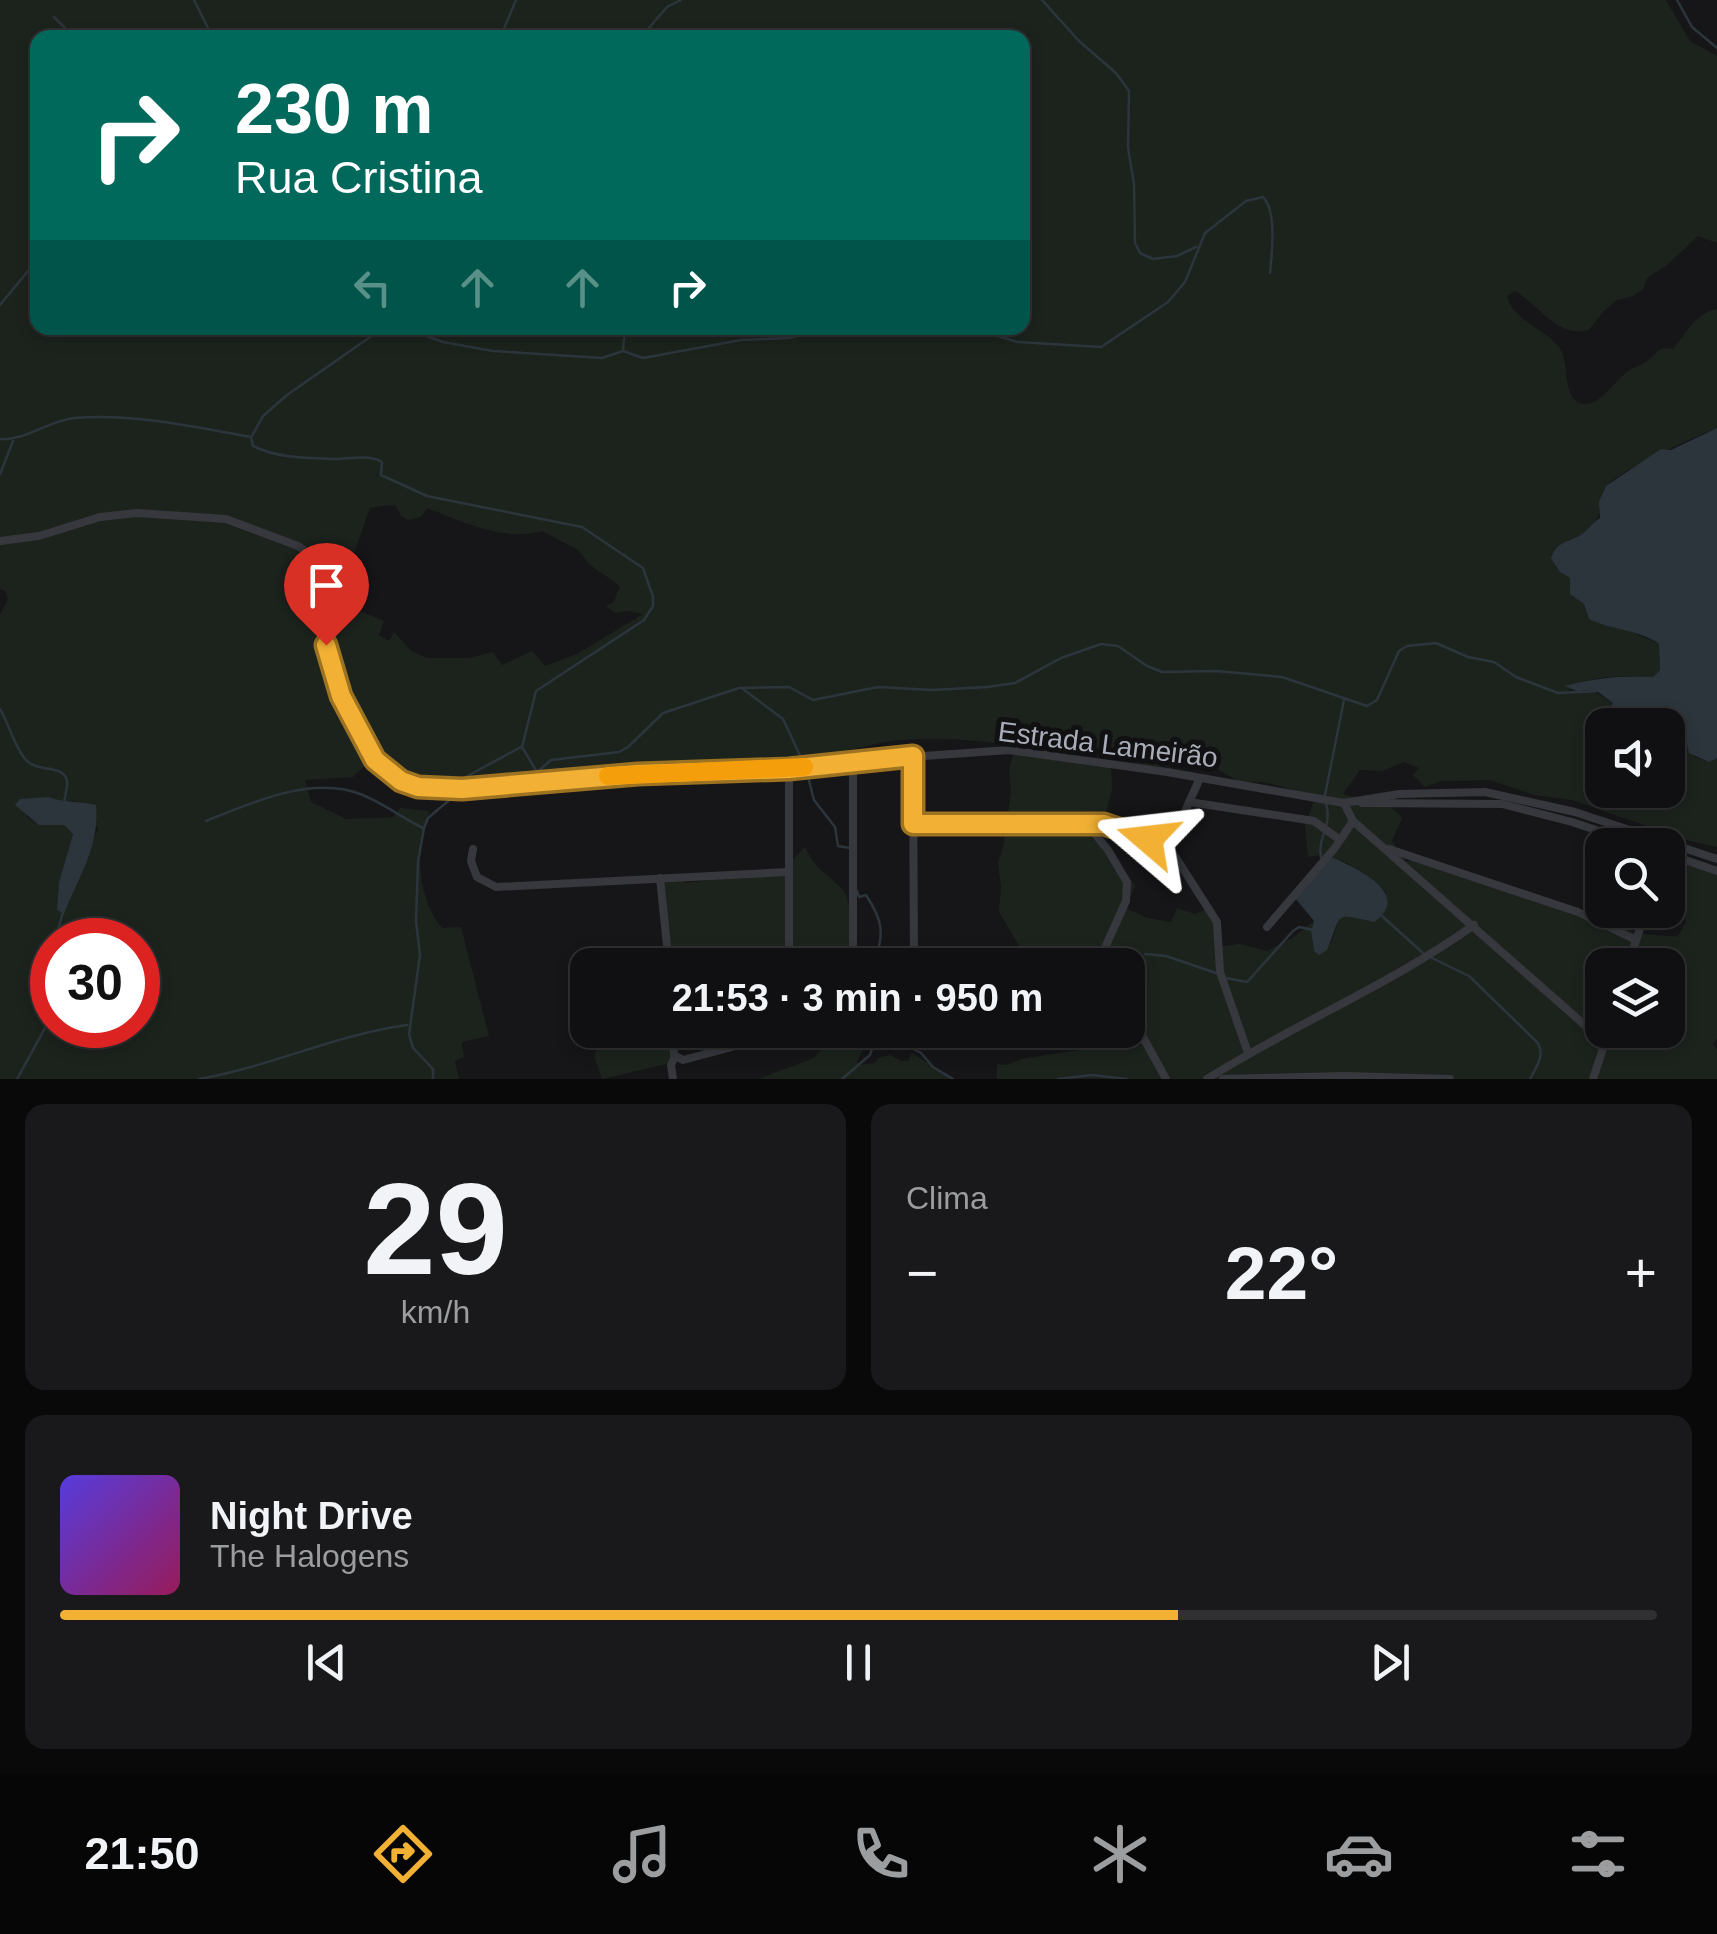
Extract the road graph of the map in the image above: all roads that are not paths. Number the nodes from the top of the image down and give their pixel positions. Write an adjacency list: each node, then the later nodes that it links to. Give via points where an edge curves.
1 (0, 541): 4 (street, Estrada Lameirão, via 137,513 226,519 298,546 327,576 326,645 350,716 375,760 418,787)
2 (913, 756): 3 (street, Estrada Lameirão); 5 (street, Estrada Lameirão, via 1009,750); 9 (street)
3 (853, 761): 4 (street, Estrada Lameirão); 27 (street)
4 (789, 769): 19 (street)
5 (1200, 778): 6 (street); 7 (street, Estrada Lameirão)
6 (1190, 802): 12 (street, via 1314,821); 13 (street)
7 (1347, 802): 8 (street); 11 (street, via 1502,804); 17 (street, Estrada Lameirão, via 1485,792 1575,812)
8 (1353, 821): 12 (street); 14 (street)
9 (913, 824): 10 (street); 28 (street)
10 (1087, 824): 13 (street, via 1116,826); 29 (street, via 1127,882)
11 (1588, 828)
12 (1340, 840): 22 (street)
13 (1168, 846): 36 (street, via 1217,922 1220,972)
14 (1385, 848): 21 (street); 24 (street, via 1578,912)
15 (473, 849): 20 (street, via 477,877 492,887)
16 (1685, 860): 18 (street)
17 (1717, 860)
18 (1717, 870)
19 (787, 872): 20 (street); 26 (street)
20 (660, 878): 25 (street)
21 (1474, 926): 31 (street); 36 (street)
22 (1267, 927)
23 (1639, 928): 24 (street)
24 (1634, 939): 30 (street)
25 (667, 948)
26 (789, 948)
27 (854, 948)
28 (914, 948)
29 (1106, 948)
30 (1632, 948)
31 (1585, 1025)
32 (1145, 1041): 39 (street)
33 (677, 1048): 37 (street)
34 (720, 1048): 37 (street)
35 (1602, 1048): 43 (street)
36 (1248, 1053): 40 (street)
37 (679, 1058): 38 (street, via 670,1065)
38 (673, 1079)
39 (1166, 1079)
40 (1207, 1079)
41 (1224, 1079): 42 (street)
42 (1450, 1079)
43 (1593, 1079)

